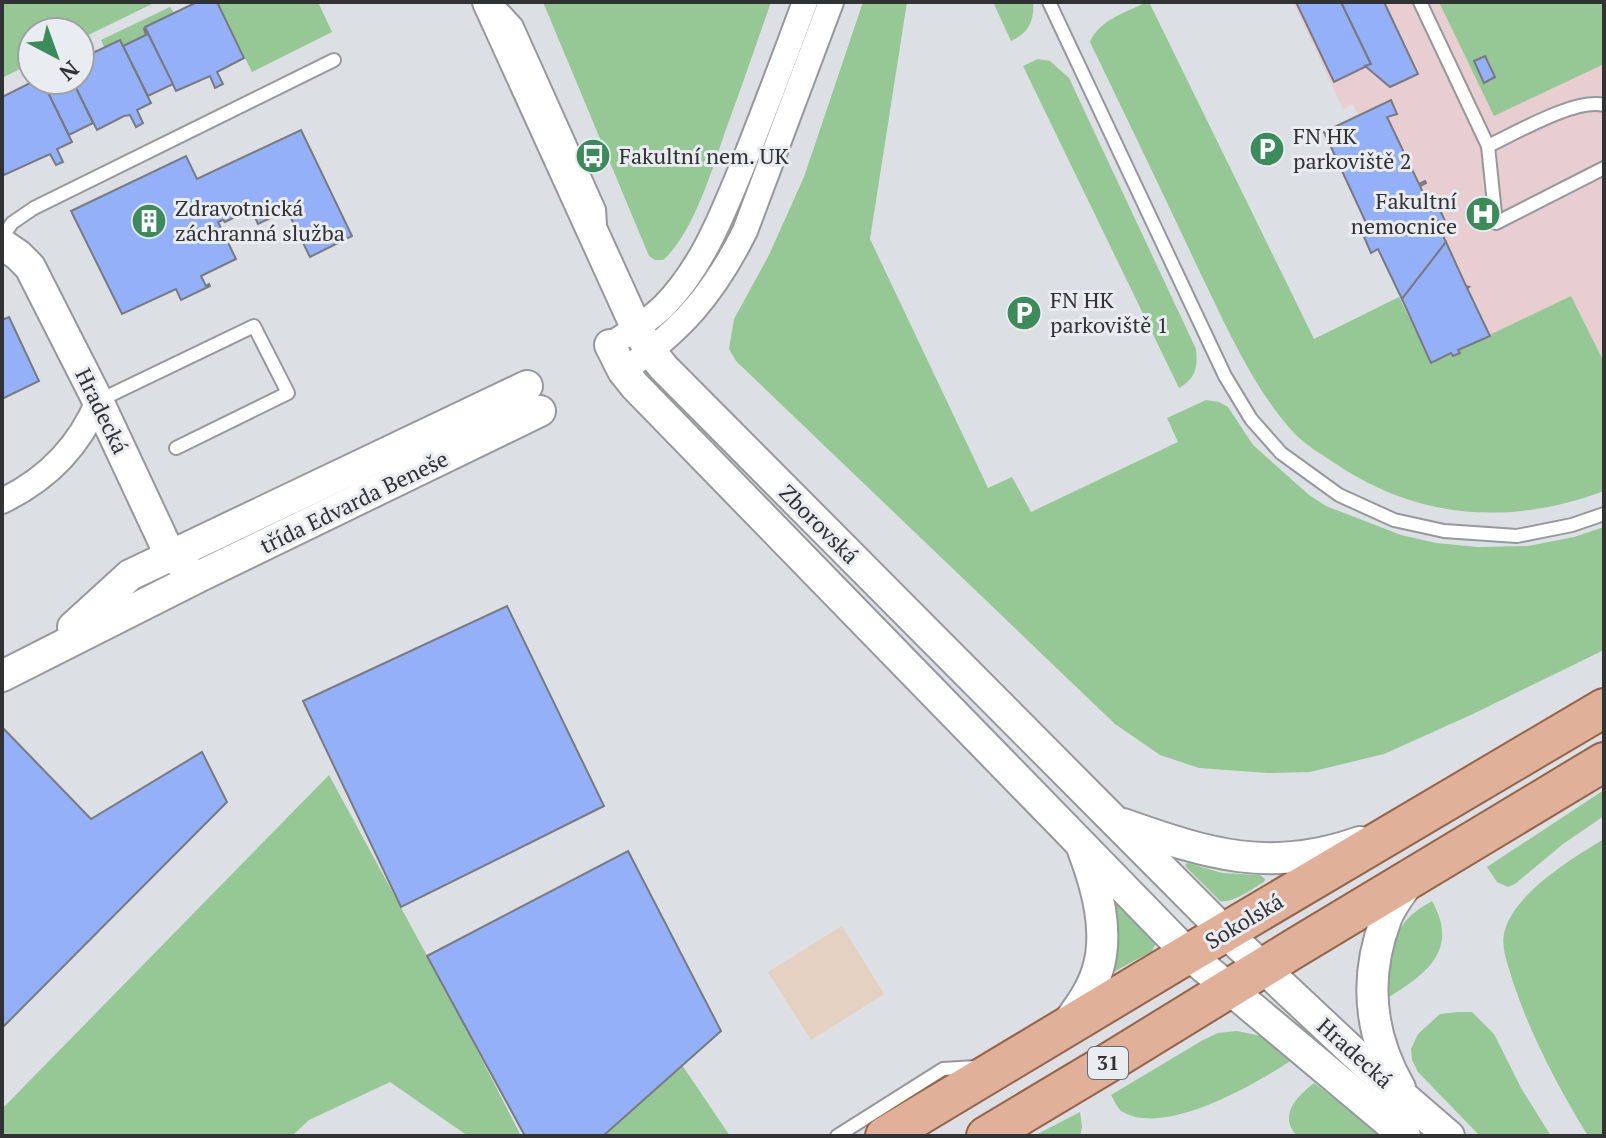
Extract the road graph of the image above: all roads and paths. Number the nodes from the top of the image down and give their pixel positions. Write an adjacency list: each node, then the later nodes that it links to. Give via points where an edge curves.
1 (488, 2): 13 (street, Zborovská)
2 (496, 2): 13 (lane, via 516,24 599,209)
3 (805, 2): 14 (street, via 698,264)
4 (831, 2): 14 (street, via 730,260 680,327)
5 (1049, 2): 19 (lane, via 1225,376 1251,419 1281,453 1339,495 1394,520 1444,531 1517,536)
6 (1420, 2): 9 (lane)
7 (334, 60): 11 (lane, via 34,208 12,223)
8 (1604, 105): 9 (lane, via 1594,102 1563,111)
9 (1488, 146): 10 (lane, via 1496,223)
10 (1604, 168)
11 (2, 238)
12 (2, 244): 16 (street, Hradecká, via 30,267)
13 (602, 252): 14 (street, Zborovská)
14 (644, 340): 15 (street); 28 (street, Zborovská, via 664,368)
15 (616, 358): 30 (street, Zborovská, via 644,396)
16 (98, 401): 17 (lane, via 254,326 288,393); 18 (street, via 81,435 47,474); 20 (street, Hradecká)
17 (176, 448)
18 (2, 501)
19 (1604, 514)
20 (170, 555): 21 (street, Hradecká); 21 (street, třída Edvarda Beneše, via 533,398); 22 (street); 23 (street, třída Edvarda Beneše, via 130,575)
21 (200, 576): 22 (street, třída Edvarda Beneše)
22 (168, 592): 23 (street, třída Edvarda Beneše)
23 (35, 659): 24 (street, třída Edvarda Beneše)
24 (2, 676)
25 (1604, 708): 29 (main road, Sokolská / 31)
26 (1604, 762): 27 (main road, 31)
27 (1587, 776): 31 (main road, 31)
28 (1114, 821): 29 (street, via 1177,843 1257,859 1336,851); 32 (street, Zborovská)
29 (1399, 828): 32 (main road, Sokolská / 31)
30 (1081, 844): 33 (street, Zborovská); 36 (street, via 1094,879 1102,950 1089,991)
31 (1413, 877): 34 (main road, 31); 38 (street, via 1387,916 1372,977 1377,1033)
32 (1225, 932): 33 (main road, Sokolská / 31); 34 (street, Zborovská)
33 (1188, 954): 35 (street, Zborovská); 36 (main road, Sokolská / 31)
34 (1262, 968): 35 (main road, 31); 38 (street, Hradecká)
35 (1228, 988): 41 (main road, 31); 42 (street, Hradecká)
36 (1065, 1027): 37 (main road, Sokolská / 31)
37 (1003, 1065): 39 (lane, via 943,1069); 40 (main road, Sokolská / 31)
38 (1407, 1100): 43 (street, Hradecká)
39 (837, 1136)
40 (885, 1136)
41 (986, 1136)
42 (1405, 1136)
43 (1449, 1136)

